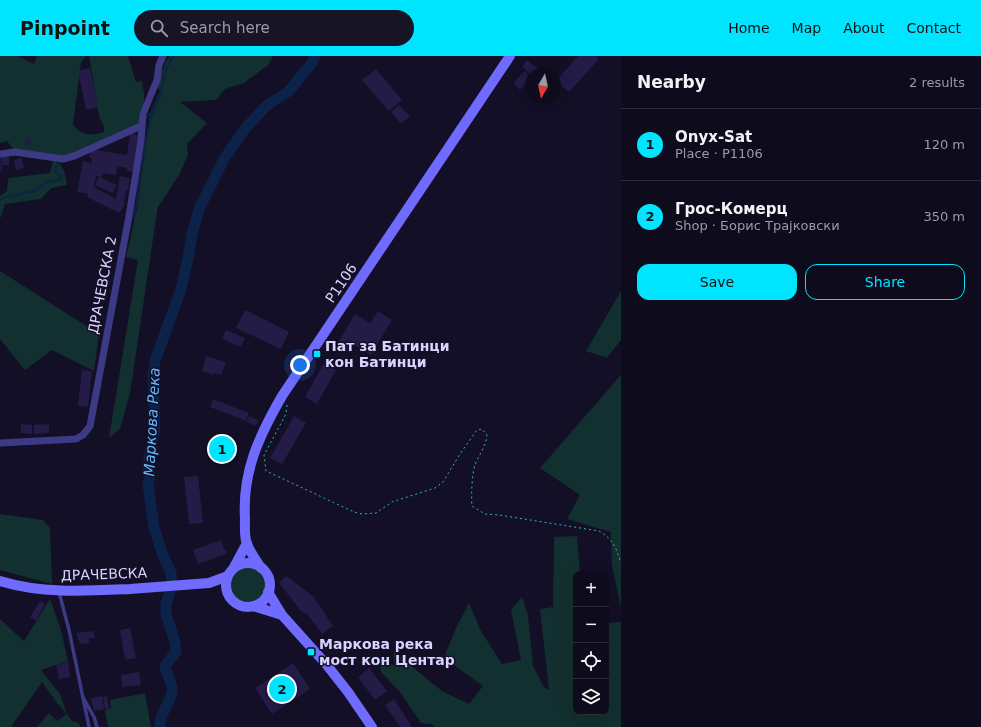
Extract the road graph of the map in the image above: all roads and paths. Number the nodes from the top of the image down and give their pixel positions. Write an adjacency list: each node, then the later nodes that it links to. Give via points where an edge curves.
1 (163, 56): 3 (street, ДРАЧЕВСКА 2, via 157,80 144,108)
2 (510, 56): 5 (main road, P1106)
3 (141, 126): 4 (street, via 63,159 15,152); 6 (street, ДРАЧЕВСКА 2, via 129,216 90,426 76,439)
4 (0, 154)
5 (282, 396): 7 (main road, P1106, via 251,461 244,502); 8 (path, via 287,403 286,414 264,455 266,471 288,482 354,512 376,512 392,502 435,488 443,482 477,430 482,429 487,435 486,443 474,466 472,506 484,514 599,532 607,536 616,547)
6 (0, 443)
7 (247, 543): 9 (main road); 10 (main road)
8 (621, 563)
9 (261, 568): 10 (main road, via 249,563 240,564); 15 (main road, via 268,578)
10 (230, 572): 12 (main road, ДРАЧЕВСКА); 14 (main road, via 226,584)
11 (0, 581): 13 (main road, ДРАЧЕВСКА)
12 (209, 583): 13 (main road, ДРАЧЕВСКА); 14 (main road, ДРАЧЕВСКА)
13 (59, 591): 18 (lane)
14 (227, 591): 16 (main road, via 237,604)
15 (268, 592): 16 (main road, via 264,600); 17 (main road)
16 (252, 606): 17 (main road)
17 (282, 615): 21 (main road, via 326,664)
18 (82, 694): 19 (lane); 20 (lane)
19 (89, 727)
20 (97, 727)
21 (372, 727)

